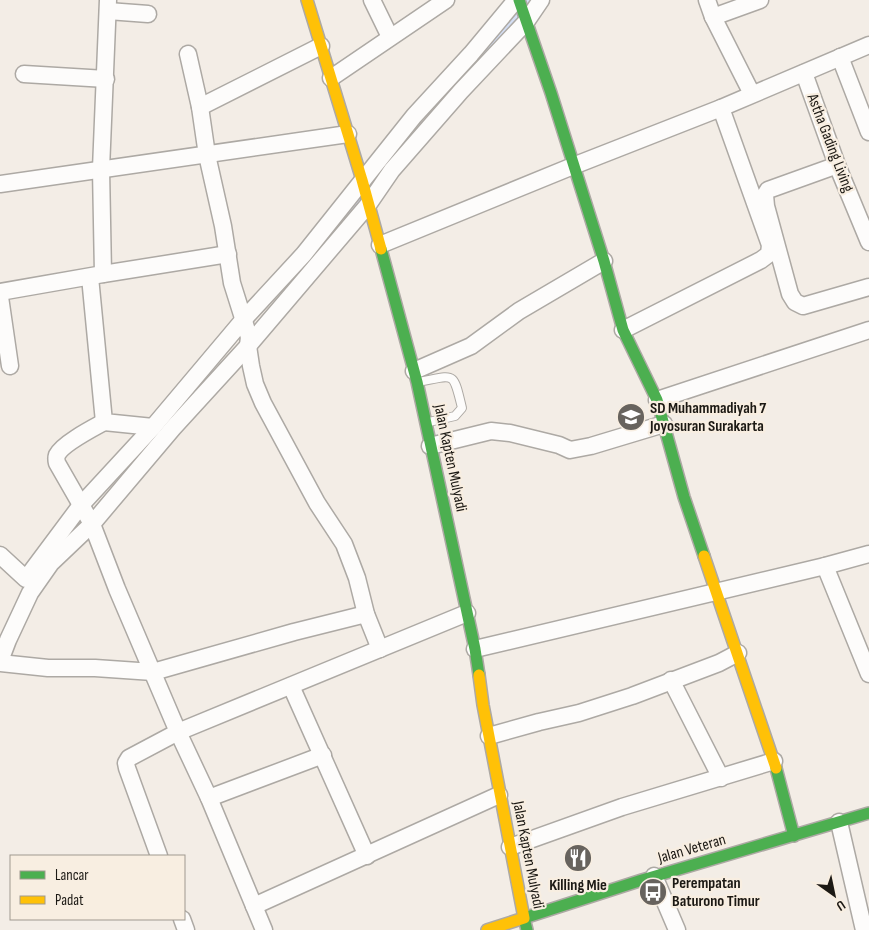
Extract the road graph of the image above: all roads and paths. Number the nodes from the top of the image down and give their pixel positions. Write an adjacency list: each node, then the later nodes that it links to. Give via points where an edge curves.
1 (307, 0): 14 (main road, Jalan Kapten Mulyadi)
2 (372, 0): 12 (street)
3 (446, 0): 12 (street)
4 (519, 0): 11 (main road); 30 (street, via 414,116)
5 (541, 0): 11 (street)
6 (707, 0): 10 (street)
7 (760, 0): 10 (street)
8 (108, 5): 9 (street); 20 (street)
9 (148, 14)
10 (713, 17): 21 (street)
11 (526, 19): 27 (main road); 32 (street, via 398,163)
12 (390, 37): 19 (street)
13 (869, 45): 16 (street)
14 (321, 46): 19 (main road, Jalan Kapten Mulyadi); 22 (street)
15 (188, 54): 22 (street)
16 (840, 57): 17 (street); 24 (street)
17 (804, 72): 21 (street); 33 (street, Astha Gading Living)
18 (24, 74): 20 (street)
19 (331, 78): 25 (main road, Jalan Kapten Mulyadi)
20 (106, 79): 29 (street)
21 (752, 94): 23 (street)
22 (200, 107): 26 (street)
23 (721, 108): 27 (street); 41 (street, via 770,245 769,254)
24 (869, 132)
25 (348, 134): 26 (street); 30 (main road, Jalan Kapten Mulyadi)
26 (207, 155): 29 (street); 35 (street)
27 (573, 166): 34 (street); 36 (main road)
28 (832, 167): 38 (street, Astha Gading Living, via 768,190 765,195 790,294 803,306)
29 (101, 169): 31 (street); 37 (street)
30 (362, 182): 32 (main road, Jalan Kapten Mulyadi); 43 (street)
31 (0, 184)
32 (367, 203): 34 (main road, Jalan Kapten Mulyadi); 43 (street)
33 (869, 242)
34 (380, 245): 45 (main road, Jalan Kapten Mulyadi)
35 (228, 254): 37 (street); 43 (street, via 232,284)
36 (604, 261): 41 (main road); 45 (street, via 519,310 471,346)
37 (97, 276): 39 (street); 47 (street)
38 (869, 287)
39 (0, 292)
40 (0, 297): 44 (street)
41 (624, 330): 46 (main road)
42 (869, 330): 46 (street)
43 (246, 332): 50 (street); 52 (street, via 173,428); 59 (street, via 255,384 317,503 344,544)
44 (10, 366)
45 (415, 376): 48 (main road, Jalan Kapten Mulyadi); 48 (lane, via 451,378 455,381 462,408 455,416)
46 (657, 400): 49 (main road)
47 (104, 422): 50 (street); 52 (street, via 68,444 57,456 57,463)
48 (425, 423): 51 (main road, Jalan Kapten Mulyadi)
49 (664, 424): 51 (street, via 570,450 516,434 492,431); 57 (main road, via 684,497)
50 (153, 428): 52 (street)
51 (430, 446): 58 (main road, Jalan Kapten Mulyadi)
52 (86, 514): 56 (street); 64 (street, via 30,593); 65 (street)
53 (869, 554): 55 (street)
54 (0, 555): 56 (street)
55 (825, 566): 57 (street); 66 (street)
56 (26, 579): 60 (street)
57 (717, 592): 62 (street); 63 (main road)
58 (467, 613): 61 (street); 62 (main road, Jalan Kapten Mulyadi)
59 (366, 614): 61 (street); 65 (street)
60 (0, 629)
61 (380, 649): 68 (street)
62 (475, 649): 70 (main road, Jalan Kapten Mulyadi)
63 (738, 653): 67 (street); 72 (main road)
64 (0, 662): 65 (street, via 48,668)
65 (153, 672): 69 (street)
66 (869, 674)
67 (671, 680): 70 (street, via 579,713); 73 (street)
68 (291, 686): 69 (street); 71 (street)
69 (178, 732): 75 (street); 80 (street, via 139,752 126,763)
70 (489, 736): 74 (main road, Jalan Kapten Mulyadi)
71 (323, 755): 75 (street); 81 (street)
72 (774, 761): 73 (street); 78 (main road)
73 (722, 778): 79 (street, via 622,807)
74 (500, 795): 79 (main road, Jalan Kapten Mulyadi); 81 (street)
75 (209, 798): 83 (street)
76 (869, 813): 77 (main road, Jalan Veteran)
77 (839, 822): 78 (main road, Jalan Veteran); 89 (street)
78 (794, 836): 82 (main road, Jalan Veteran)
79 (510, 847): 84 (main road, Jalan Kapten Mulyadi)
80 (159, 855)
81 (367, 856): 83 (street)
82 (654, 876): 84 (main road, Jalan Veteran); 88 (street)
83 (254, 906): 85 (street)
84 (524, 918): 86 (main road, Jalan Veteran); 87 (main road, Jalan Kapten Mulyadi)
85 (264, 930)
86 (487, 930)
87 (527, 930)
88 (678, 930)
89 (864, 930)

